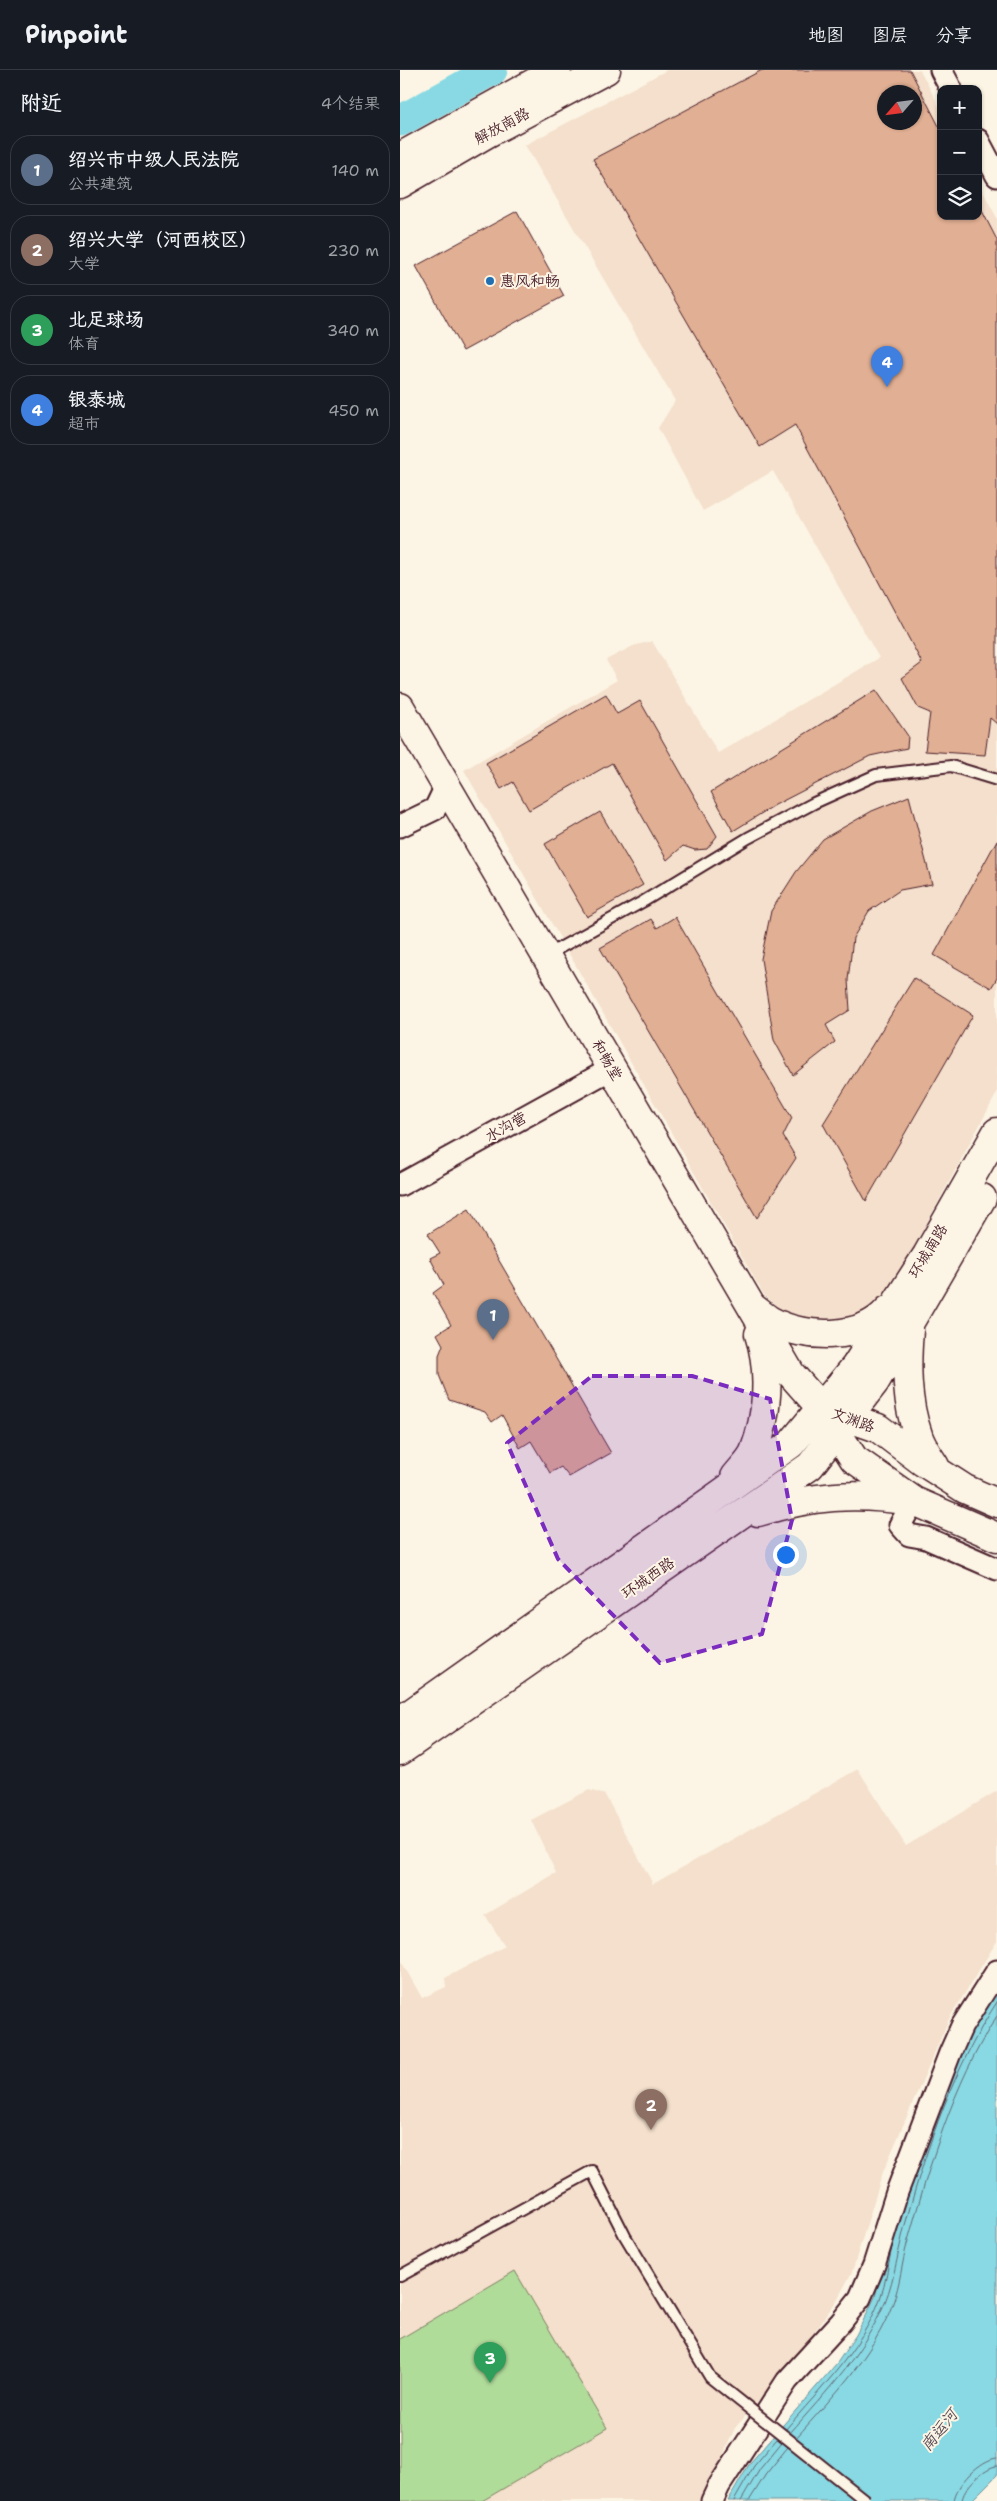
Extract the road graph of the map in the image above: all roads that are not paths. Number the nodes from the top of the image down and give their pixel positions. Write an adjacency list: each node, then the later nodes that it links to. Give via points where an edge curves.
1 (558, 70): 6 (main road, 解放南路)
2 (606, 70): 8 (main road, 解放南路)
3 (941, 70): 4 (street)
4 (949, 85)
5 (982, 148): 7 (street)
6 (400, 157)
7 (997, 176)
8 (400, 184)
9 (400, 707): 11 (main road, 和畅堂)
10 (997, 780): 13 (lane, via 951,766 876,775 748,838)
11 (447, 784): 12 (street, via 435,809); 13 (main road, 和畅堂)
12 (400, 826)
13 (546, 956): 14 (main road, 和畅堂)
14 (611, 1069): 17 (street, 水沟营); 19 (main road, 和畅堂)
15 (997, 1132): 18 (main road, 环城南路)
16 (997, 1170): 20 (main road, 环城南路)
17 (400, 1185)
18 (902, 1294): 19 (main road, via 880,1319 838,1335 805,1332 772,1321); 21 (main road, 环城南路)
19 (751, 1306): 22 (main road, 和畅堂, via 791,1374); 27 (main road, via 764,1348 766,1381 762,1423 753,1454 734,1478)
20 (909, 1326): 21 (main road, 环城南路); 24 (main road, via 906,1366 910,1404 918,1437)
21 (865, 1375): 22 (main road, 环城西路); 23 (main road, 环城西路)
22 (822, 1408): 23 (main road, 文渊路); 27 (main road, 环城西路, via 791,1444)
23 (843, 1425): 24 (main road, 文渊路, via 878,1428); 25 (main road, 文渊路, via 854,1459); 28 (main road, 环城西路, via 810,1466)
24 (938, 1472): 26 (main road, 文渊路)
25 (914, 1501): 28 (main road, via 880,1496 830,1495 793,1501 754,1513); 29 (main road, 文渊路); 30 (street, via 900,1525 909,1534 926,1538)
26 (997, 1503)
27 (705, 1505): 31 (main road, 环城西路)
28 (720, 1529): 32 (main road, 环城西路)
29 (997, 1536)
30 (997, 1569)
31 (400, 1721)
32 (400, 1751)
33 (997, 1971): 35 (street, via 962,2026 950,2053 860,2298 787,2381 718,2486)
34 (400, 2276): 36 (lane, bridge, via 592,2172 625,2236 710,2378)
35 (712, 2501)
36 (866, 2501)

